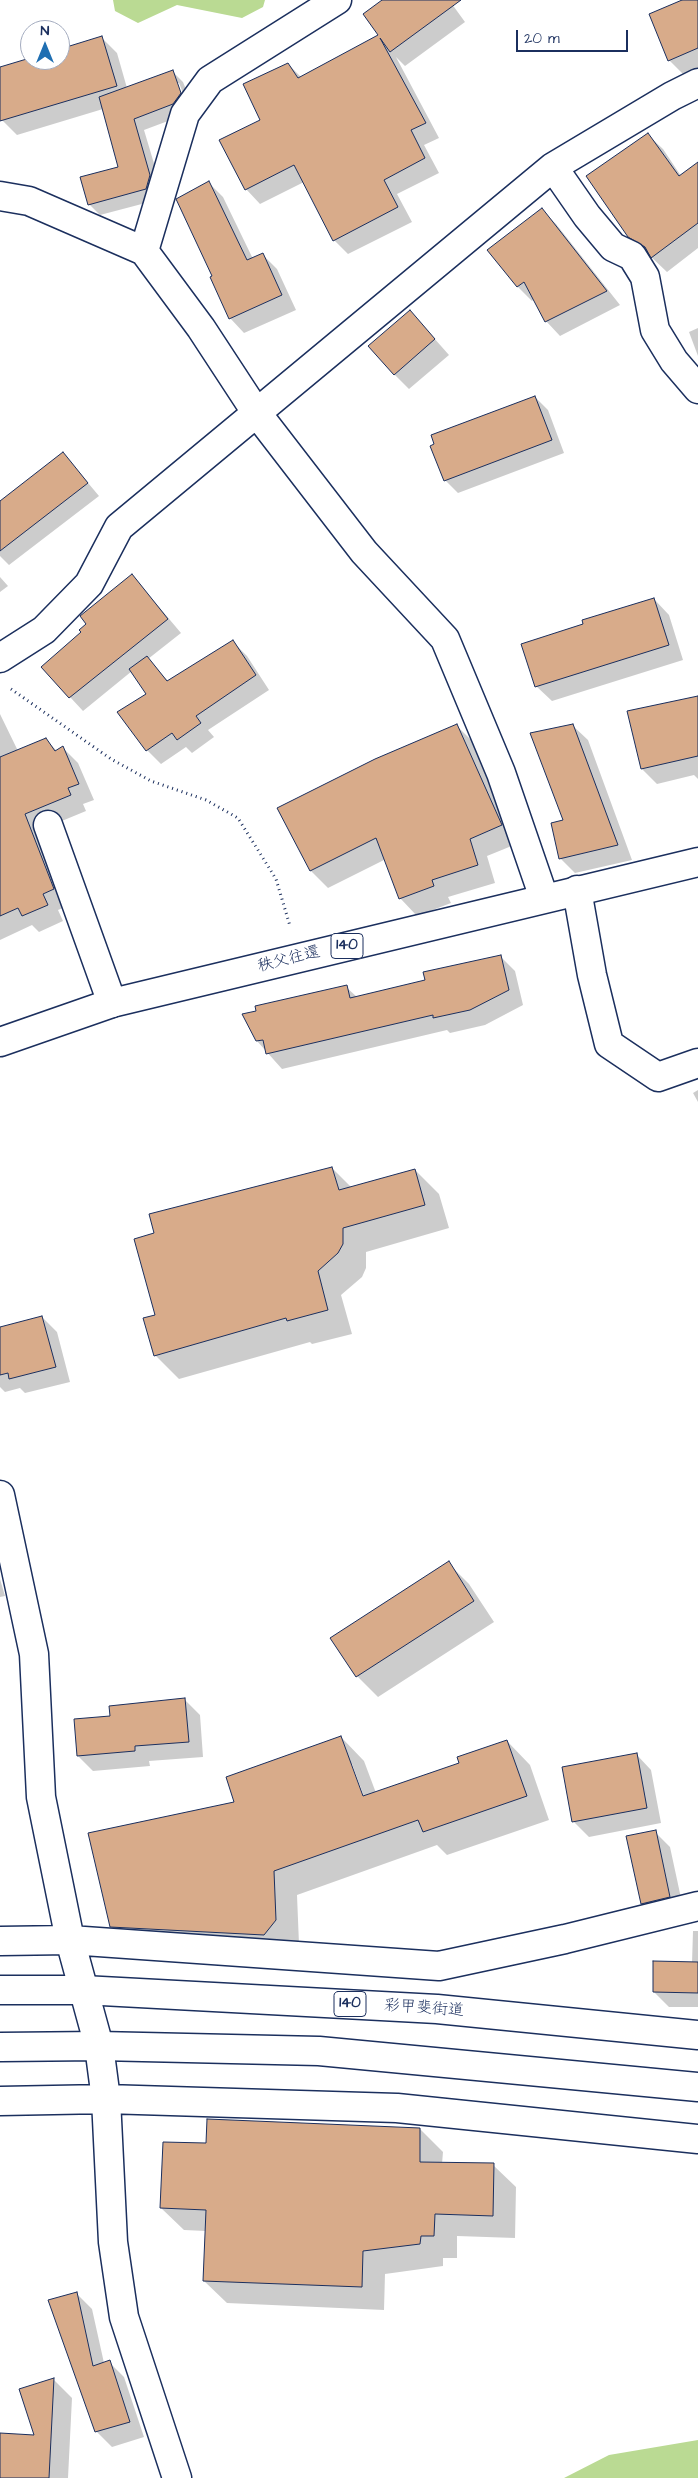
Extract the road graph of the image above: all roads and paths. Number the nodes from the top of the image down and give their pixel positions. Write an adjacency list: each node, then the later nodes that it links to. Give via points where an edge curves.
1 (337, 0): 5 (main road, via 210,80 185,114)
2 (698, 83): 3 (main road)
3 (553, 166): 6 (main road, via 613,247 632,256 645,277 655,330 674,362); 7 (main road)
4 (0, 196): 5 (main road, via 29,201)
5 (144, 251): 7 (main road, via 201,328)
6 (698, 389)
7 (256, 412): 8 (main road, via 119,527 89,584 44,630); 13 (main road, via 364,552 445,639 501,773)
8 (0, 658)
9 (6, 685): 14 (path, via 111,759 151,781 206,800 238,818 276,879)
10 (48, 825): 15 (main road)
11 (698, 862): 12 (main road, 秩父往還 / 140)
12 (577, 890): 13 (main road, 秩父往還 / 140); 17 (main road, via 592,975 609,1044 658,1078)
13 (544, 898): 14 (main road, 秩父往還 / 140)
14 (300, 957): 15 (main road, 秩父往還 / 140)
15 (112, 1003): 16 (main road, 秩父往還 / 140)
16 (0, 1042)
17 (698, 1063)
18 (0, 1495): 20 (main road, via 34,1654 41,1797)
19 (698, 1906): 20 (main road, via 439,1966)
20 (70, 1940): 21 (main road); 23 (main road)
21 (0, 1941)
22 (0, 1990): 23 (main road, 彩甲斐街道 / 140)
23 (83, 1990): 24 (main road, 彩甲斐街道 / 140, via 438,2009); 25 (main road)
24 (698, 2035)
25 (98, 2046): 26 (main road); 27 (main road, via 319,2051); 28 (main road)
26 (0, 2047)
27 (698, 2087)
28 (106, 2099): 29 (main road); 30 (main road, via 397,2108); 31 (main road, via 113,2242 124,2317)
29 (0, 2101)
30 (698, 2139)
31 (177, 2478)

